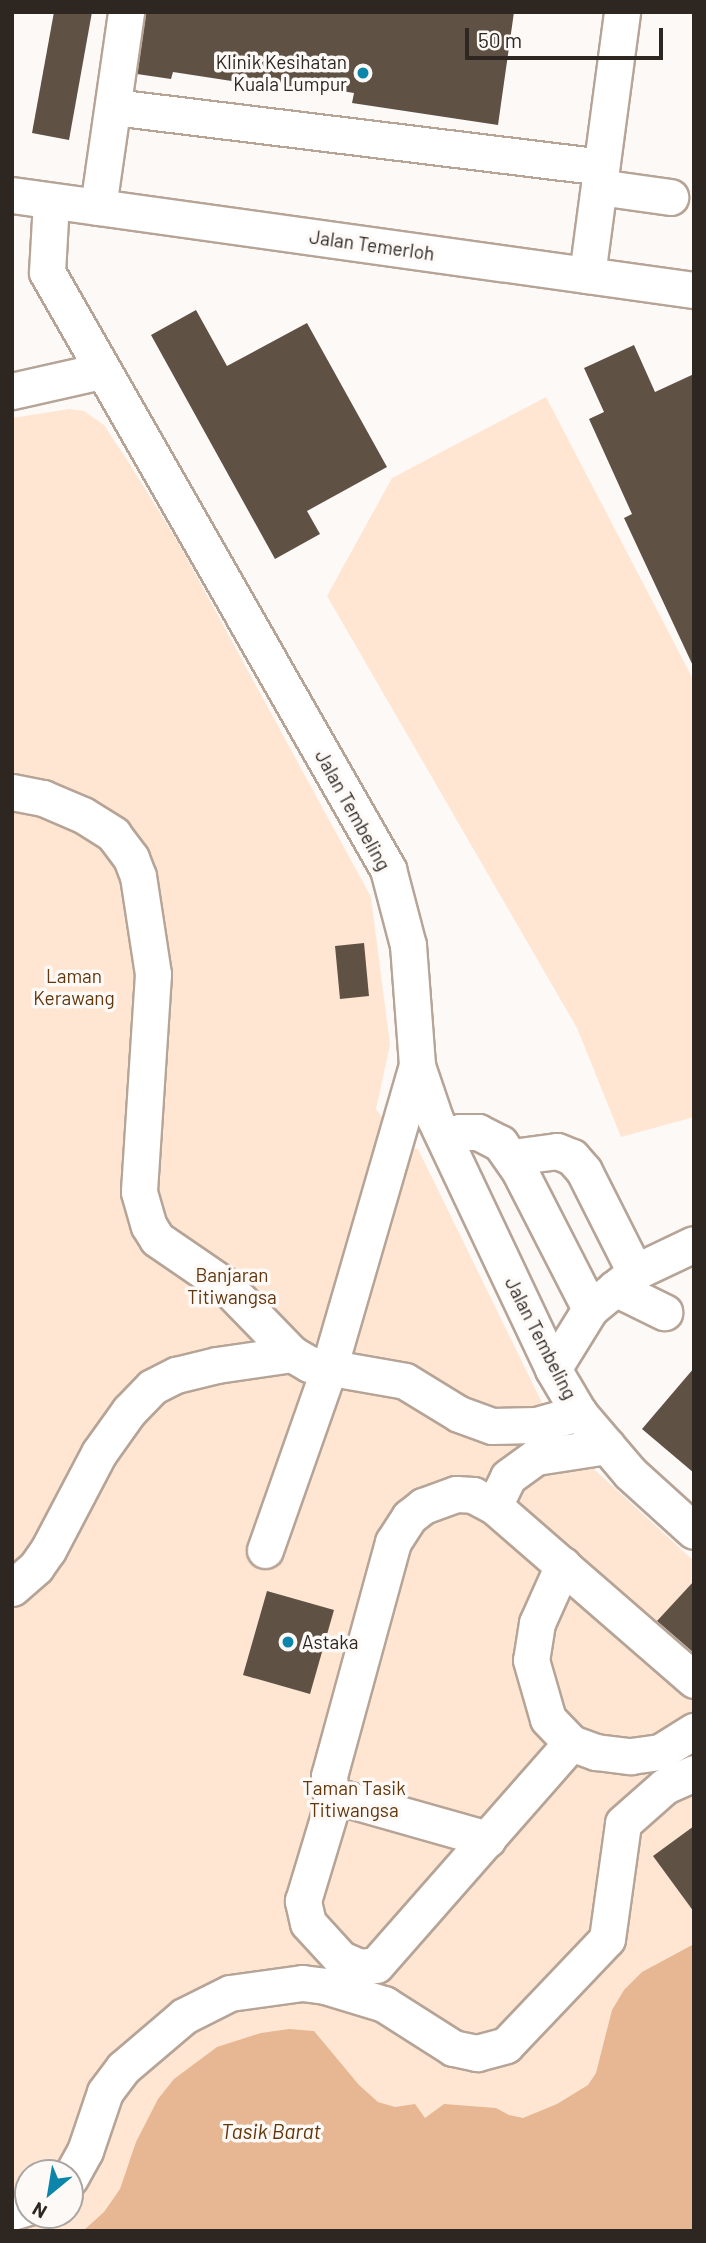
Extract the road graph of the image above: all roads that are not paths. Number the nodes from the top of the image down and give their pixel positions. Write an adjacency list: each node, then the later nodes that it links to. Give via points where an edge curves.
1 (126, 12): 3 (street)
2 (622, 12): 4 (street)
3 (114, 107): 4 (street); 8 (street)
4 (600, 177): 6 (street); 9 (street)
5 (12, 195): 7 (street, Jalan Temerloh)
6 (670, 197)
7 (51, 201): 8 (street, Jalan Temerloh); 11 (street, Jalan Tembeling, via 47,272)
8 (98, 207): 9 (street, Jalan Temerloh)
9 (587, 275): 10 (street, Jalan Temerloh)
10 (694, 290)
11 (101, 371): 12 (street); 14 (street, Jalan Tembeling, via 388,869 408,946)
12 (12, 391)
13 (12, 792): 20 (street, via 43,798 83,815 113,834 131,858 147,920 153,974 139,1169 142,1209 157,1239 227,1287)
14 (417, 1066): 15 (street, Jalan Tembeling); 21 (street)
15 (446, 1140): 16 (street, via 460,1132 478,1132 500,1143); 22 (street, Jalan Tembeling)
16 (512, 1157): 18 (street); 18 (street, via 557,1151 572,1157 584,1171)
17 (694, 1244): 18 (street)
18 (613, 1290): 19 (street); 22 (street)
19 (664, 1312)
20 (292, 1354): 21 (street, via 309,1364); 29 (street, via 217,1364 152,1387 99,1453 48,1550)
21 (330, 1368): 23 (street, via 405,1381 459,1413 492,1426 536,1425); 27 (street)
22 (553, 1369): 23 (street, Jalan Tembeling)
23 (579, 1413): 24 (street, Jalan Tembeling)
24 (607, 1446): 25 (street, via 536,1457 508,1477); 26 (street, Jalan Tembeling, via 629,1473)
25 (494, 1506): 28 (street); 34 (street, via 473,1495 456,1494 423,1506 401,1527 328,1776)
26 (694, 1531)
27 (265, 1550)
28 (563, 1565): 30 (street); 32 (street, via 537,1623 531,1660 548,1719)
29 (12, 1588)
30 (694, 1681)
31 (694, 1731): 32 (street, via 660,1752 631,1756 596,1752)
32 (571, 1743): 35 (street)
33 (694, 1773): 36 (street, via 665,1786 622,1823 607,1939 515,2040 488,2052 465,2051 439,2041 384,2004 325,1986 302,1983 230,1993 184,2016 123,2068 105,2092)
34 (332, 1795): 35 (street); 35 (street, via 303,1912 341,1959 352,1965 369,1967 383,1960)
35 (488, 1839)
36 (81, 2159)

